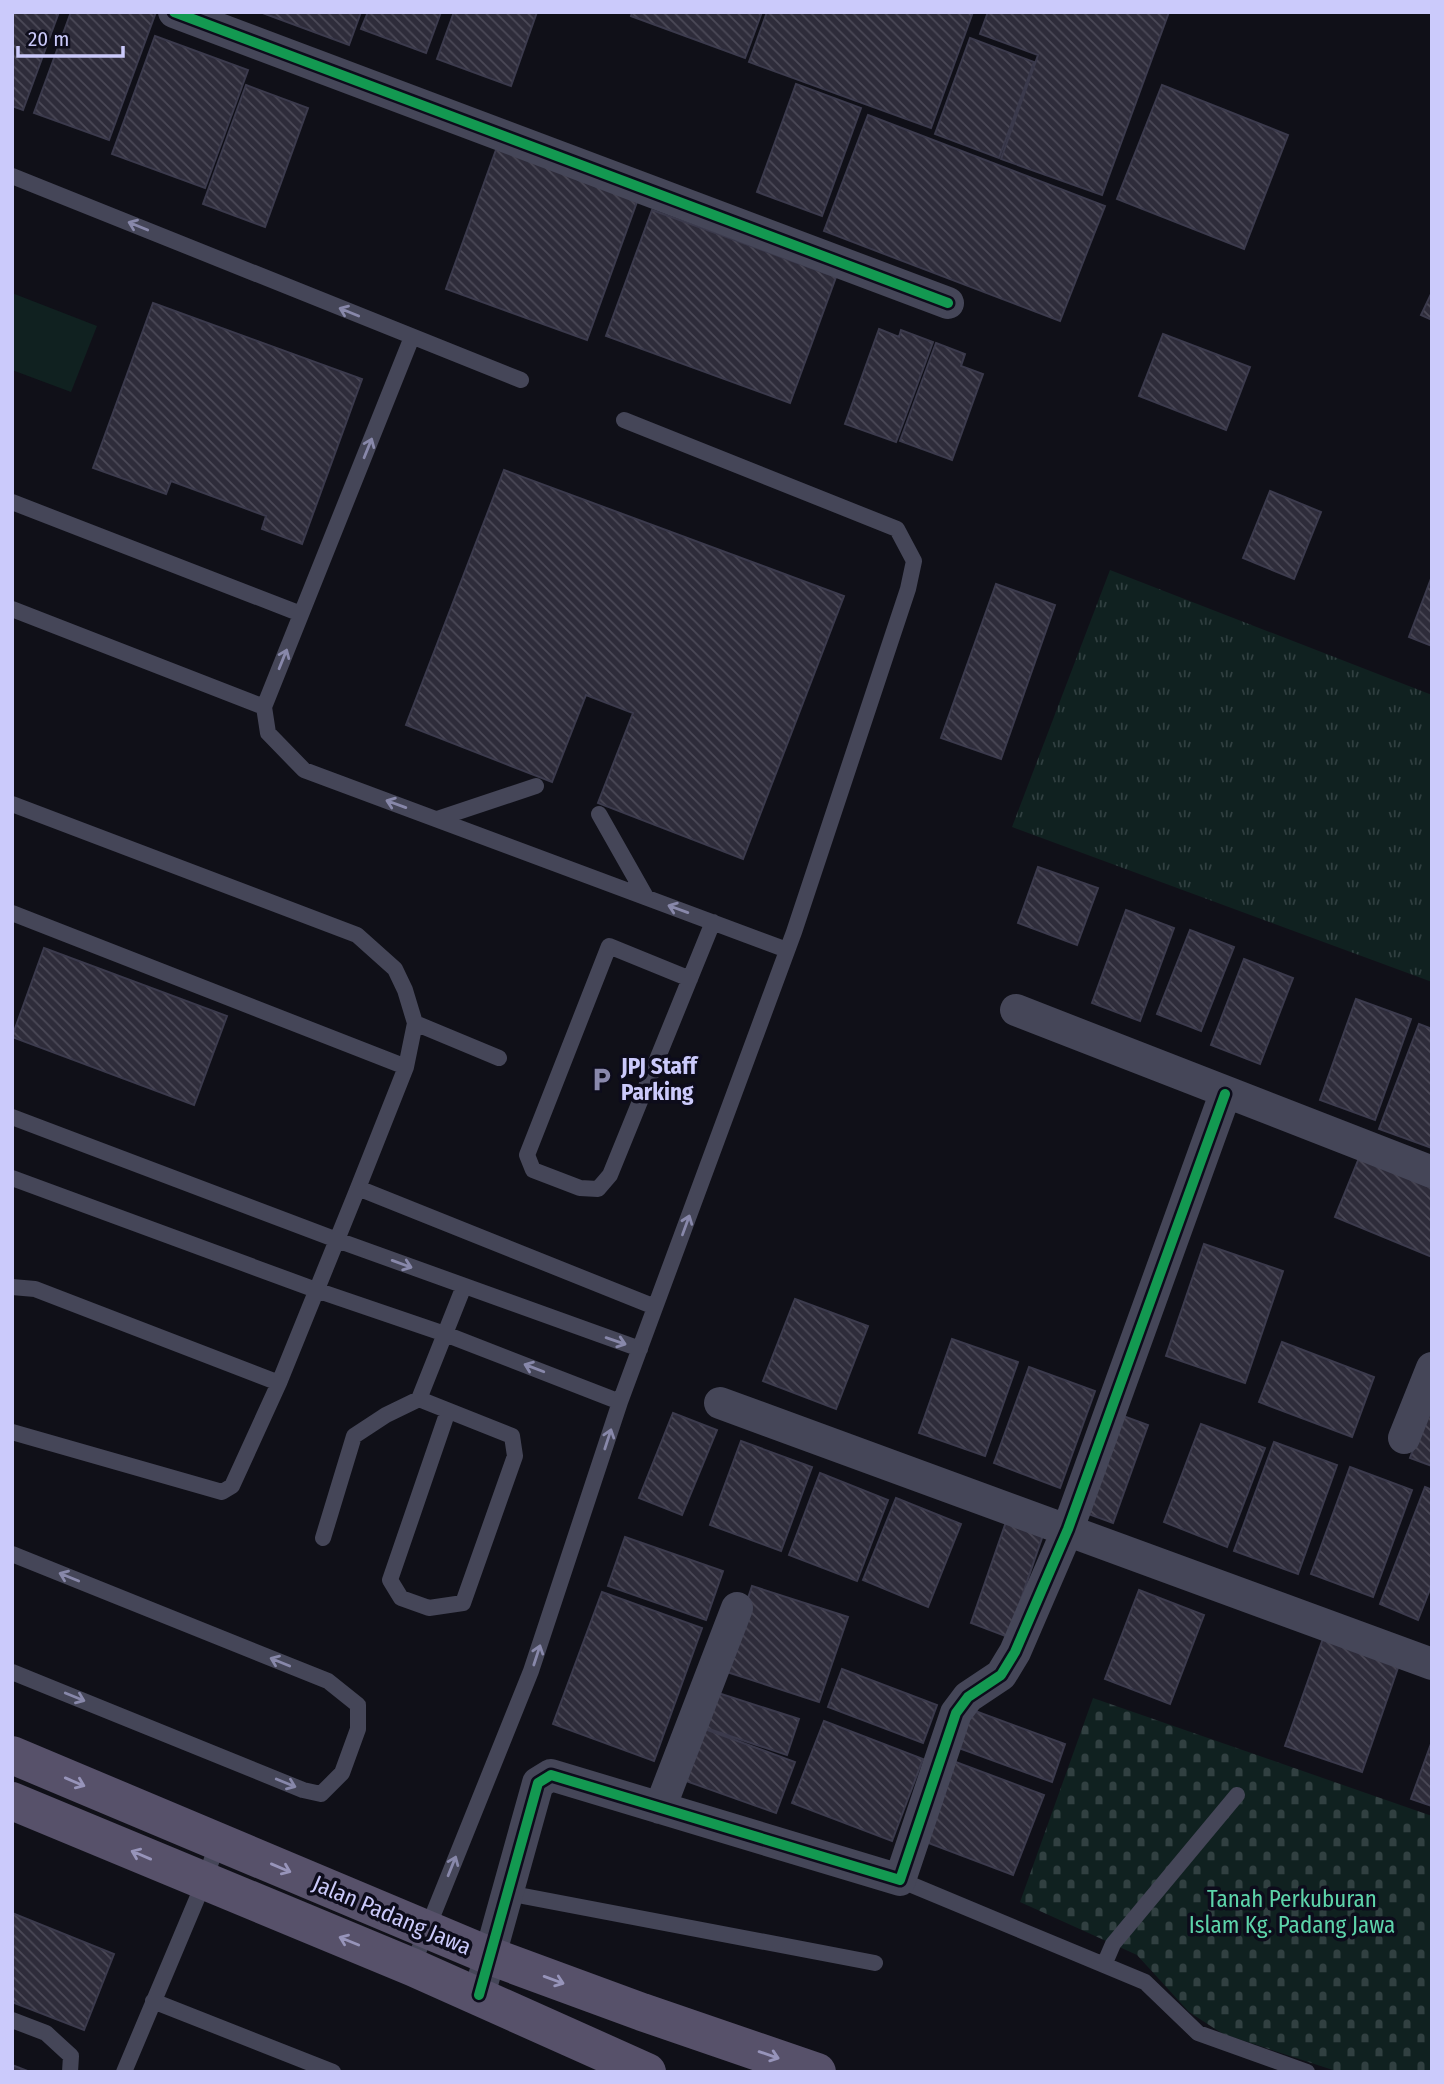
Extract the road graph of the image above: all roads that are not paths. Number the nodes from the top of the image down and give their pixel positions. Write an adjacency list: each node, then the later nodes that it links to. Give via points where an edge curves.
1 (174, 12): 3 (street)
2 (12, 176): 4 (lane, one-way to 2)
3 (948, 303)
4 (412, 337): 5 (lane); 9 (lane, one-way to 4)
5 (521, 380)
6 (624, 420): 18 (lane, via 897,529 914,561)
7 (12, 502): 9 (lane)
8 (12, 609): 10 (lane)
9 (301, 614): 10 (lane, one-way to 9)
10 (264, 708): 14 (lane, one-way to 10, via 304,770 268,733)
11 (536, 786): 14 (lane)
12 (12, 804): 21 (lane, via 357,935 395,969)
13 (599, 814): 15 (lane)
14 (437, 819): 15 (lane)
15 (646, 897): 17 (lane, one-way to 15)
16 (12, 913): 23 (lane)
17 (713, 922): 18 (lane); 19 (lane)
18 (788, 950): 33 (lane, one-way to 18)
19 (690, 979): 19 (lane, via 610,1175 597,1189 579,1188 533,1170 527,1155 609,946)
20 (1016, 1010): 24 (street)
21 (415, 1023): 22 (lane); 23 (lane)
22 (499, 1058)
23 (406, 1067): 28 (lane)
24 (1226, 1094): 26 (street); 44 (street)
25 (12, 1117): 29 (lane)
26 (1432, 1172)
27 (12, 1178): 32 (lane)
28 (358, 1188): 29 (lane); 33 (lane)
29 (337, 1241): 30 (lane, one-way to 30); 32 (lane)
30 (464, 1286): 34 (lane); 35 (lane, one-way to 35)
31 (12, 1287): 37 (lane, via 35,1289)
32 (316, 1290): 34 (lane); 37 (lane)
33 (655, 1307): 35 (lane)
34 (445, 1334): 38 (lane); 39 (lane, one-way to 34)
35 (640, 1349): 39 (lane)
36 (1432, 1367): 43 (street)
37 (279, 1383): 42 (lane, via 232,1486 222,1493)
38 (419, 1399): 41 (lane); 45 (lane, via 354,1436)
39 (620, 1402): 58 (lane, one-way to 39, via 531,1671)
40 (720, 1403): 44 (street)
41 (448, 1411): 41 (lane, via 512,1436 515,1455 463,1603 429,1608 401,1598 390,1580)
42 (12, 1432)
43 (1404, 1438)
44 (1068, 1529): 48 (street); 55 (street, via 1015,1652 1000,1675 968,1698 956,1713)
45 (323, 1538)
46 (12, 1554): 49 (lane, one-way to 46, via 321,1794 342,1773 358,1729 358,1705 328,1681)
47 (737, 1608): 53 (street)
48 (1432, 1664)
49 (12, 1672)
50 (12, 1755): 54 (main road, Jalan Padang Jawa, one-way to 54)
51 (1237, 1795): 61 (lane, via 1113,1944)
52 (12, 1801): 56 (main road, Jalan Padang Jawa, one-way to 52)
53 (660, 1808): 55 (street); 57 (street, via 551,1774 538,1783)
54 (219, 1842): 56 (lane); 58 (main road, Jalan Padang Jawa, one-way to 58)
55 (900, 1880): 61 (lane)
56 (204, 1882): 62 (main road, Jalan Padang Jawa, one-way to 56); 64 (lane)
57 (508, 1893): 59 (street); 60 (lane)
58 (427, 1929): 59 (main road, Jalan Padang Jawa); 62 (lane)
59 (490, 1956): 63 (street); 70 (main road, Jalan Padang Jawa, one-way to 70)
60 (875, 1963)
61 (1104, 1965): 71 (lane, via 1145,1982 1198,2033)
62 (412, 1967): 63 (main road, Jalan Padang Jawa)
63 (479, 1996): 69 (main road, Jalan Padang Jawa)
64 (153, 2001): 67 (lane); 68 (lane)
65 (12, 2020): 66 (lane, via 46,2033 63,2048 71,2056)
66 (70, 2072)
67 (124, 2072)
68 (333, 2072)
69 (647, 2072)
70 (817, 2072)
71 (1307, 2072)

